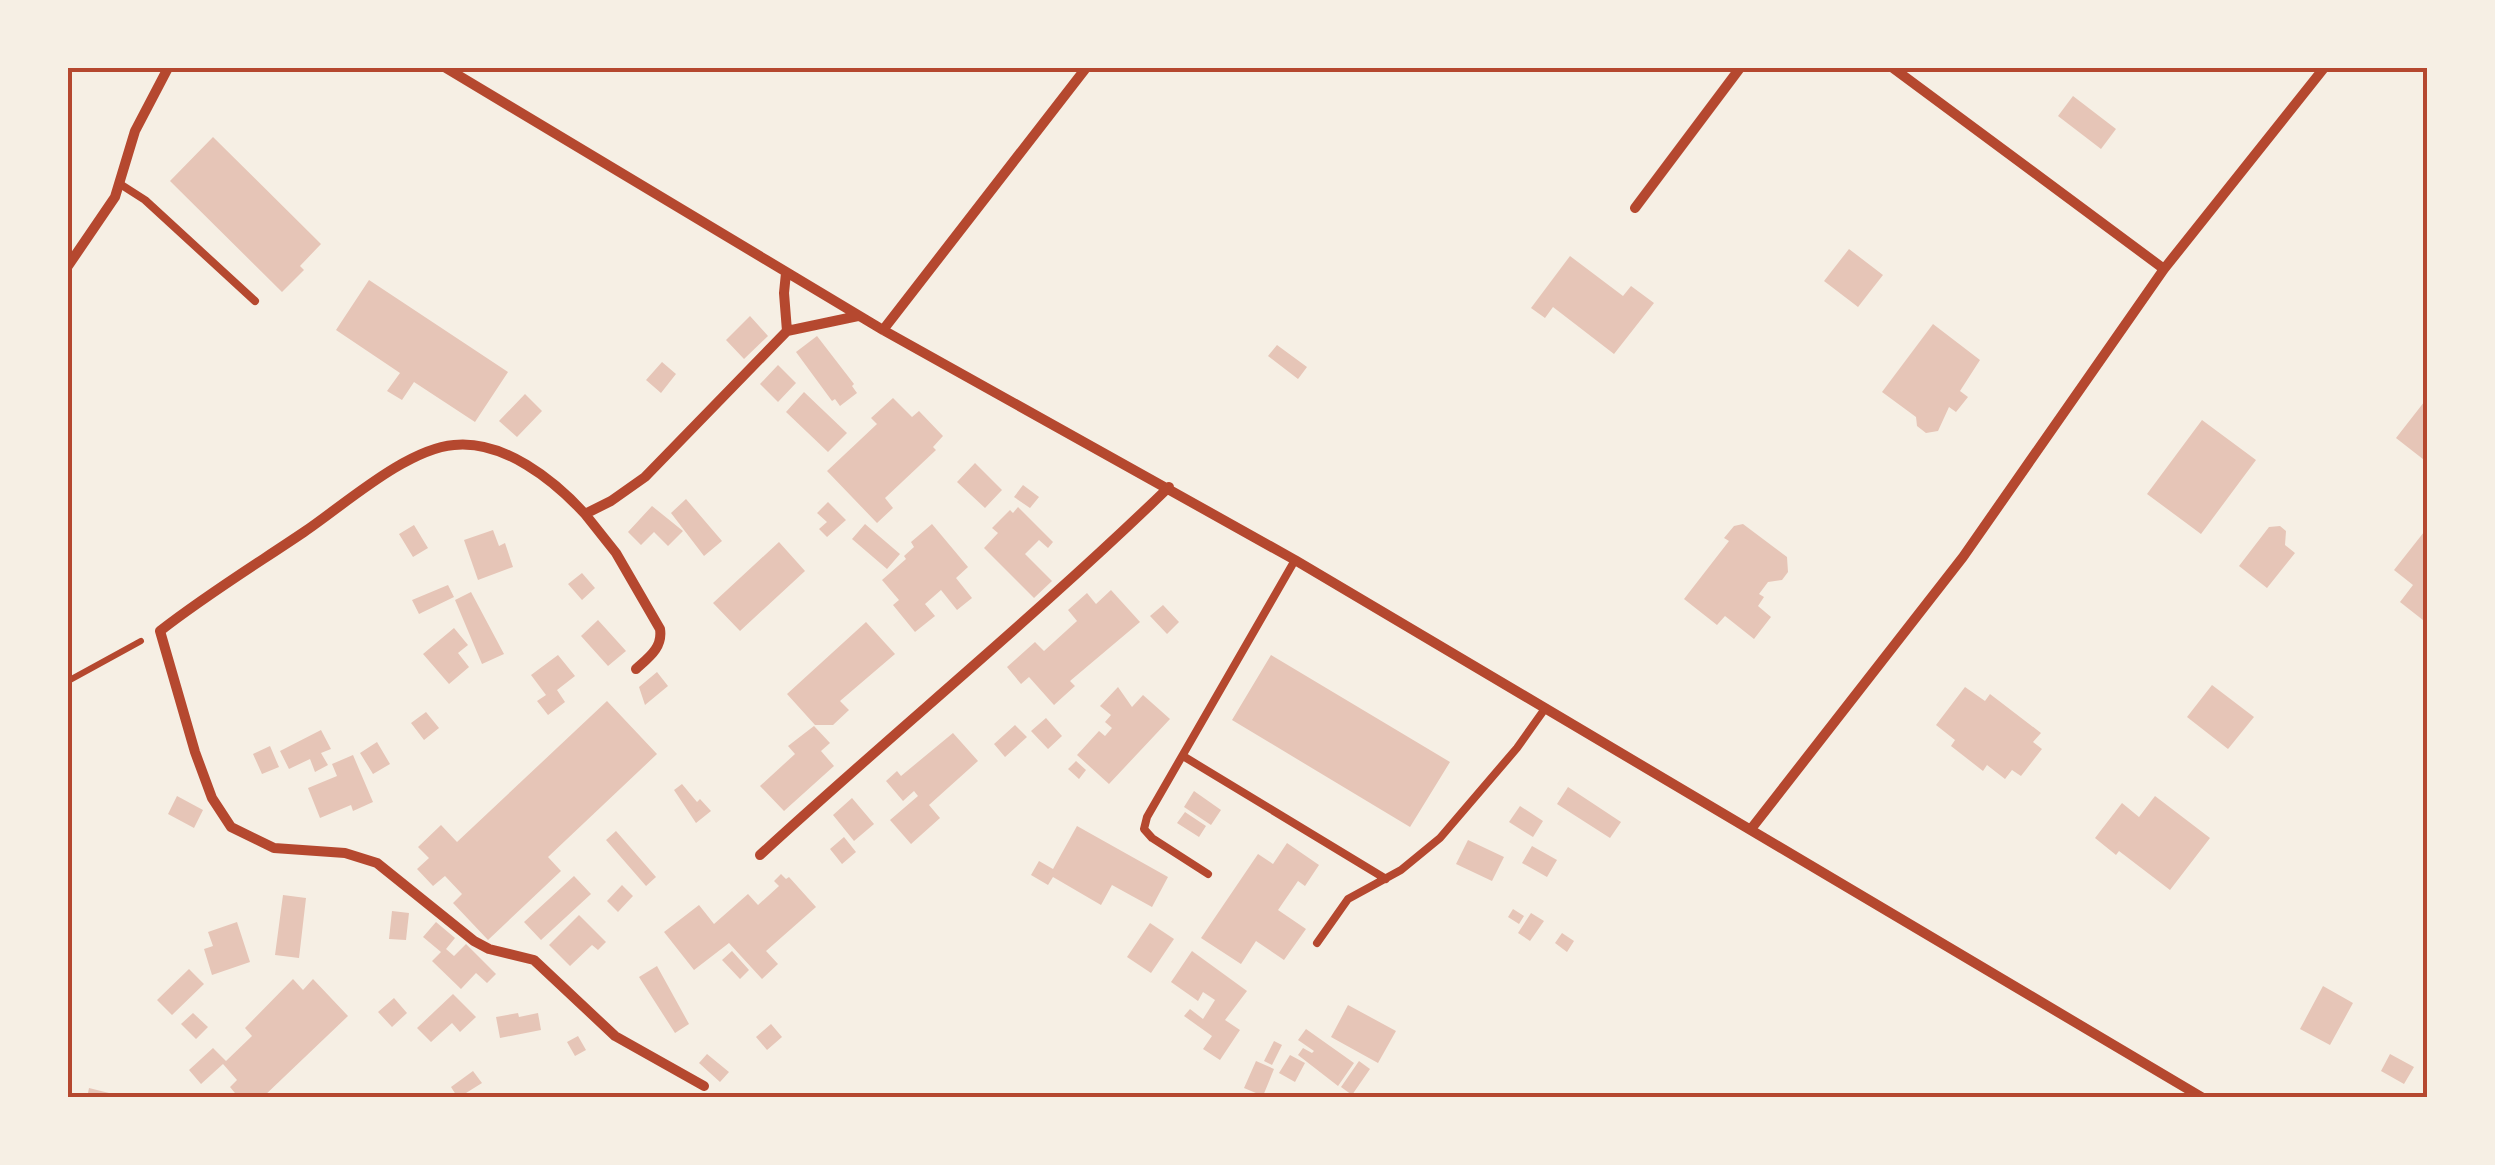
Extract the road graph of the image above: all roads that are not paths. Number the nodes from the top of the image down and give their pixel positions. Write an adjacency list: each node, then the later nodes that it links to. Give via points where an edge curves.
1 (168, 68): 7 (street, via 135,131)
2 (446, 68): 11 (street)
3 (1086, 68): 14 (street)
4 (1740, 68): 8 (street)
5 (1893, 68): 10 (street)
6 (2324, 68): 10 (street)
7 (120, 184): 9 (street); 12 (lane)
8 (1635, 208)
9 (68, 266)
10 (2164, 269): 22 (street, via 1963,557)
11 (786, 272): 13 (street); 15 (street)
12 (254, 301)
13 (859, 316): 14 (street); 15 (street)
14 (883, 330): 16 (street)
15 (788, 331): 17 (street, via 645,477)
16 (1169, 488): 18 (street); 23 (street, via 1050,602)
17 (585, 514): 19 (street, via 660,630 658,646); 27 (street, via 563,490 499,452 440,447 384,476 160,632 195,752 212,798 232,827 274,848 345,853 377,863 474,941 534,960 615,1036)
18 (1294, 560): 20 (street); 21 (lane)
19 (636, 669)
20 (1544, 710): 22 (street); 25 (lane, via 1440,838)
21 (1183, 756): 24 (lane, via 1144,829); 25 (lane)
22 (1751, 829): 28 (street)
23 (760, 855)
24 (1208, 874)
25 (1386, 879): 26 (lane, via 1348,898)
26 (1316, 943)
27 (704, 1086)
28 (2203, 1098)

